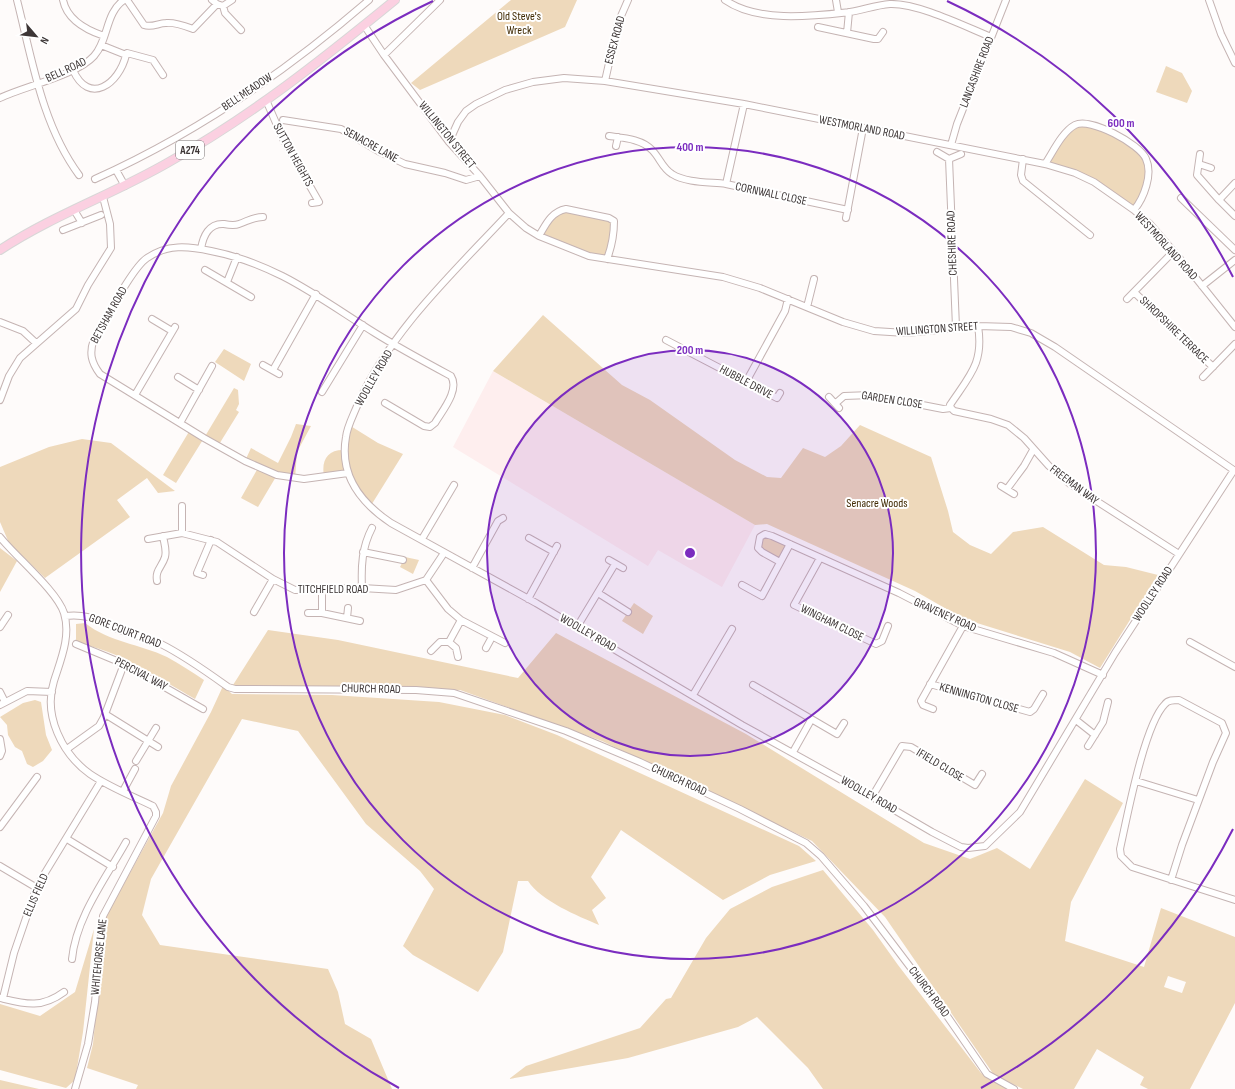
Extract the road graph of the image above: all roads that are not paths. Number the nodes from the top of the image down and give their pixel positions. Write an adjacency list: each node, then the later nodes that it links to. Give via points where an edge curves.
1 (17, 0): 30 (street)
2 (63, 0): 21 (street, via 64,6 79,24)
3 (126, 0): 13 (street, via 144,25 149,27 176,23 194,29); 21 (street, BELL ROAD, via 112,12)
4 (232, 0): 13 (street)
5 (369, 0): 49 (street, BELL MEADOW, via 260,85)
6 (395, 0): 16 (main road, A274)
7 (440, 0): 24 (street)
8 (628, 0): 29 (street, ESSEX ROAD, via 618,23)
9 (725, 0): 14 (street, via 740,8 788,17)
10 (836, 0): 14 (street)
11 (1006, 0): 22 (street, LANCASHIRE ROAD)
12 (1209, 0): 26 (street)
13 (218, 3): 18 (street)
14 (838, 12): 15 (street)
15 (849, 12): 20 (street); 22 (street, via 889,4 901,5)
16 (364, 25): 24 (street, WILLINGTON STREET); 32 (main road, A274)
17 (821, 26): 20 (street)
18 (240, 30)
19 (883, 32): 20 (street, via 878,39)
20 (847, 33)
21 (104, 36): 23 (street, BELL ROAD)
22 (991, 37): 39 (street, LANCASHIRE ROAD)
23 (101, 45): 25 (street); 27 (street, BELL ROAD, via 89,61)
24 (384, 55): 38 (street, WILLINGTON STREET)
25 (126, 56): 27 (street, via 123,67 116,77 99,88 84,87); 28 (street, via 127,53 153,60)
26 (1235, 63)
27 (73, 70): 30 (street, BELL ROAD)
28 (163, 75)
29 (605, 81): 33 (street, WESTMORLAND ROAD); 38 (street, WESTMORLAND ROAD, via 564,78 533,82 505,90 466,111 458,122)
30 (38, 83): 31 (street, BELL ROAD); 50 (street, via 59,144)
31 (0, 98)
32 (266, 100): 55 (main road, A274, via 194,147); 59 (street, SUTTON HEIGHTS, via 283,139 319,202)
33 (744, 104): 35 (street, WESTMORLAND ROAD); 53 (street, CORNWALL CLOSE)
34 (284, 120): 51 (street, SENACRE LANE, via 341,128 405,164 466,180)
35 (863, 128): 39 (street, WESTMORLAND ROAD); 61 (street)
36 (609, 136): 37 (street)
37 (618, 137): 40 (street); 53 (street, via 645,144 663,166 680,178)
38 (450, 142): 51 (street, WILLINGTON STREET)
39 (950, 145): 45 (street, WESTMORLAND ROAD)
40 (616, 146)
41 (937, 152): 44 (street)
42 (961, 154): 44 (street)
43 (1200, 154): 47 (street)
44 (949, 159): 95 (street, CHESHIRE ROAD)
45 (1023, 159): 46 (street, WESTMORLAND ROAD); 70 (street, via 1023,181)
46 (1045, 164): 62 (street, WESTMORLAND ROAD, via 1094,182); 62 (street, via 1075,125 1098,125 1127,142 1146,158 1148,178 1140,202)
47 (1199, 164): 48 (street); 58 (street, via 1197,175)
48 (1211, 168)
49 (116, 170): 52 (street, BELL MEADOW); 55 (street)
50 (79, 175)
51 (480, 176): 63 (street, WILLINGTON STREET)
52 (95, 179)
53 (726, 184): 61 (street, CORNWALL CLOSE)
54 (1235, 184): 58 (street)
55 (125, 186): 56 (main road, A274)
56 (104, 197): 60 (main road, A274); 98 (street, via 110,224 111,248 76,309)
57 (1180, 198): 76 (street)
58 (1219, 200): 66 (street)
59 (312, 203)
60 (74, 210): 68 (street); 75 (main road, A274, via 25,234)
61 (848, 210): 67 (street)
62 (1134, 210): 77 (street, WESTMORLAND ROAD, via 1150,224)
63 (509, 213): 73 (street, WILLINGTON STREET); 99 (street, WOOLLEY ROAD, via 439,287)
64 (101, 215): 68 (street)
65 (263, 216): 74 (street, via 252,217 238,225 213,225 205,234)
66 (1235, 216)
67 (846, 218)
68 (82, 223): 71 (street)
69 (1089, 224): 70 (street)
70 (1084, 229): 72 (street)
71 (63, 230)
72 (1090, 235)
73 (539, 236): 79 (street, WILLINGTON STREET, via 579,253); 79 (street, via 549,219 559,210 566,209 609,218 614,221 614,227 612,246)
74 (201, 249): 78 (street, BETSHAM ROAD); 112 (street, BETSHAM ROAD, via 179,246 164,249 145,258 135,270 94,339 90,350 93,364 100,374)
75 (0, 250)
76 (1235, 250)
77 (1173, 252): 84 (street, WESTMORLAND ROAD); 85 (street)
78 (237, 257): 83 (street); 86 (street, BETSHAM ROAD, via 276,272)
79 (607, 259): 88 (street, WILLINGTON STREET, via 723,277)
80 (1235, 260): 84 (street)
81 (205, 270): 83 (street)
82 (814, 279): 90 (street)
83 (227, 282): 87 (street)
84 (1202, 286): 96 (street, WESTMORLAND ROAD)
85 (1135, 292): 89 (street); 103 (street, SHROPSHIRE TERRACE)
86 (316, 294): 93 (street, BETSHAM ROAD); 104 (street)
87 (251, 297)
88 (788, 299): 90 (street, WILLINGTON STREET); 108 (street, via 785,311)
89 (1127, 299)
90 (807, 307): 95 (street, WILLINGTON STREET, via 874,331 906,333)
91 (152, 319): 112 (street, via 174,329)
92 (0, 322): 98 (street, via 23,331)
93 (363, 325): 99 (street, BETSHAM ROAD); 110 (street)
94 (978, 326): 95 (street, WILLINGTON STREET); 116 (street, via 981,341 977,365 950,405); 119 (street, WILLINGTON STREET, via 1012,327 1031,333 1055,346)
95 (956, 327)
96 (1235, 327)
97 (666, 340): 108 (street, HUBBLE DRIVE)
98 (36, 343): 114 (street, via 20,358 9,376)
99 (393, 344): 115 (street, BETSHAM ROAD, via 451,376 454,388 435,423 430,427 424,426); 120 (street, WOOLLEY ROAD, via 364,391 349,425 345,451)
100 (1235, 344): 103 (street)
101 (263, 365): 104 (street)
102 (212, 366): 109 (street)
103 (1213, 367): 107 (street)
104 (273, 370): 105 (street)
105 (279, 374)
106 (178, 377): 109 (street)
107 (1203, 377)
108 (746, 382): 111 (street, HUBBLE DRIVE, via 777,398)
109 (199, 390): 117 (street)
110 (322, 392)
111 (780, 393)
112 (135, 395): 117 (street, BETSHAM ROAD)
113 (829, 397): 116 (street, GARDEN CLOSE, via 837,406 844,396 863,395 943,409)
114 (0, 400)
115 (385, 402)
116 (951, 408): 118 (street, FREEMAN WAY, via 1008,425 1024,438)
117 (180, 423): 120 (street, BETSHAM ROAD, via 245,461 276,475 304,479)
118 (1033, 450): 123 (street); 140 (street, FREEMAN WAY, via 1070,484)
119 (1235, 470): 140 (street, WOOLLEY ROAD)
120 (348, 473): 132 (street, WOOLLEY ROAD, via 355,490 370,507 391,523)
121 (454, 484): 132 (street)
122 (1001, 486): 123 (street)
123 (1007, 489): 124 (street)
124 (1014, 494)
125 (182, 506): 128 (street)
126 (503, 518): 146 (street, via 498,521)
127 (372, 528): 137 (street)
128 (182, 533): 129 (street, TITCHFIELD ROAD); 134 (street, TITCHFIELD ROAD)
129 (163, 536): 133 (street, TITCHFIELD ROAD); 151 (street, via 165,557 155,574)
130 (0, 537): 163 (street, via 54,596)
131 (529, 538): 139 (street)
132 (422, 539): 138 (street, WOOLLEY ROAD)
133 (148, 540)
134 (212, 540): 148 (street, via 197,573); 149 (street, TITCHFIELD ROAD)
135 (790, 544): 141 (street, GRAVENEY ROAD); 144 (street); 144 (street, GRAVENEY ROAD, via 766,534 760,537 758,548)
136 (557, 546): 139 (street)
137 (363, 552): 142 (street); 153 (street)
138 (444, 552): 146 (street, WOOLLEY ROAD); 150 (street)
139 (554, 552): 156 (street)
140 (1179, 554): 182 (street, WOOLLEY ROAD)
141 (820, 558): 167 (street, WINGHAM CLOSE, via 794,605 876,644 882,641); 168 (street, GRAVENEY ROAD)
142 (403, 560)
143 (609, 560): 145 (street)
144 (780, 562): 152 (street, via 762,596)
145 (615, 564): 147 (street); 155 (street)
146 (472, 568): 156 (street, WOOLLEY ROAD)
147 (623, 568)
148 (203, 575)
149 (273, 579): 154 (street, TITCHFIELD ROAD, via 295,590); 158 (street)
150 (426, 580): 153 (street, TITCHFIELD ROAD, via 396,590); 166 (street, via 448,609)
151 (157, 581)
152 (742, 585)
153 (362, 588): 154 (street, TITCHFIELD ROAD)
154 (322, 590): 161 (street)
155 (598, 593): 160 (street); 170 (street)
156 (528, 599): 170 (street, WOOLLEY ROAD)
157 (348, 608): 164 (street)
158 (254, 612)
159 (308, 612): 161 (street)
160 (628, 612)
161 (322, 613): 164 (street)
162 (8, 615): 169 (street)
163 (65, 616): 185 (street, GORE COURT ROAD, via 76,614 94,617 162,645); 187 (street, via 66,642)
164 (347, 618): 165 (street)
165 (360, 620)
166 (461, 620): 172 (street); 173 (street)
167 (888, 626)
168 (963, 626): 182 (street, GRAVENEY ROAD, via 1054,653); 183 (street, KENNINGTON CLOSE)
169 (0, 627)
170 (577, 627): 189 (street, WOOLLEY ROAD)
171 (732, 629): 189 (street)
172 (492, 637): 175 (street); 177 (street)
173 (450, 642): 178 (street, via 440,642); 179 (street, via 456,648)
174 (1190, 642): 181 (street)
175 (506, 643)
176 (76, 644): 180 (street, PERCIVAL WAY)
177 (486, 648)
178 (431, 651)
179 (458, 657)
180 (124, 664): 192 (street, PERCIVAL WAY); 194 (street)
181 (1235, 667)
182 (1103, 675): 196 (street, WOOLLEY ROAD)
183 (930, 684): 188 (street, KENNINGTON CLOSE, via 1030,712); 193 (street, KENNINGTON CLOSE, via 921,701 923,705)
184 (753, 685): 195 (street)
185 (228, 687): 228 (street, CHURCH ROAD, via 454,693 566,731 740,809 806,844 822,856 864,906 945,1013 987,1074)
186 (0, 692): 191 (street)
187 (52, 692): 191 (street, via 27,691); 204 (street, via 50,707 54,726)
188 (1043, 694)
189 (693, 695): 205 (street, WOOLLEY ROAD)
190 (1108, 702): 199 (street, via 1103,722)
191 (2, 703)
192 (203, 709)
193 (933, 709)
194 (105, 714): 201 (street); 204 (street, via 99,726)
195 (811, 720): 197 (street, via 837,734); 205 (street)
196 (1076, 720): 199 (street); 214 (street, WOOLLEY ROAD, via 1020,812 985,846 961,847)
197 (844, 722)
198 (156, 728): 201 (street)
199 (1095, 735): 202 (street)
200 (0, 739): 206 (street)
201 (147, 740): 203 (street); 207 (street)
202 (1088, 746)
203 (158, 747)
204 (67, 749): 211 (street, via 79,765)
205 (793, 752): 214 (street, WOOLLEY ROAD)
206 (0, 756)
207 (136, 761)
208 (135, 769): 213 (street)
209 (982, 774): 214 (street, IFIELD CLOSE, via 975,785 911,747 902,746)
210 (37, 777): 216 (street)
211 (101, 781): 213 (street); 217 (street, ELLIS FIELD)
212 (1136, 781): 215 (street); 215 (street, via 1147,737 1160,710 1171,700 1179,700 1222,723 1225,728 1224,739); 221 (street, via 1120,849 1121,856 1132,867)
213 (123, 791): 227 (street, WHITEHORSE LANE, via 152,806 156,816 103,916 88,1044)
214 (872, 797)
215 (1198, 800): 221 (street)
216 (0, 827)
217 (67, 839): 220 (street); 222 (street, ELLIS FIELD)
218 (126, 842): 220 (street)
219 (0, 866): 222 (street)
220 (112, 867): 224 (street, via 83,920)
221 (1171, 880): 223 (street)
222 (37, 888): 226 (street, ELLIS FIELD)
223 (1235, 900)
224 (72, 959)
225 (64, 992): 226 (street, via 44,1002 29,1005)
226 (1, 998)
227 (75, 1089)
228 (1014, 1089)

